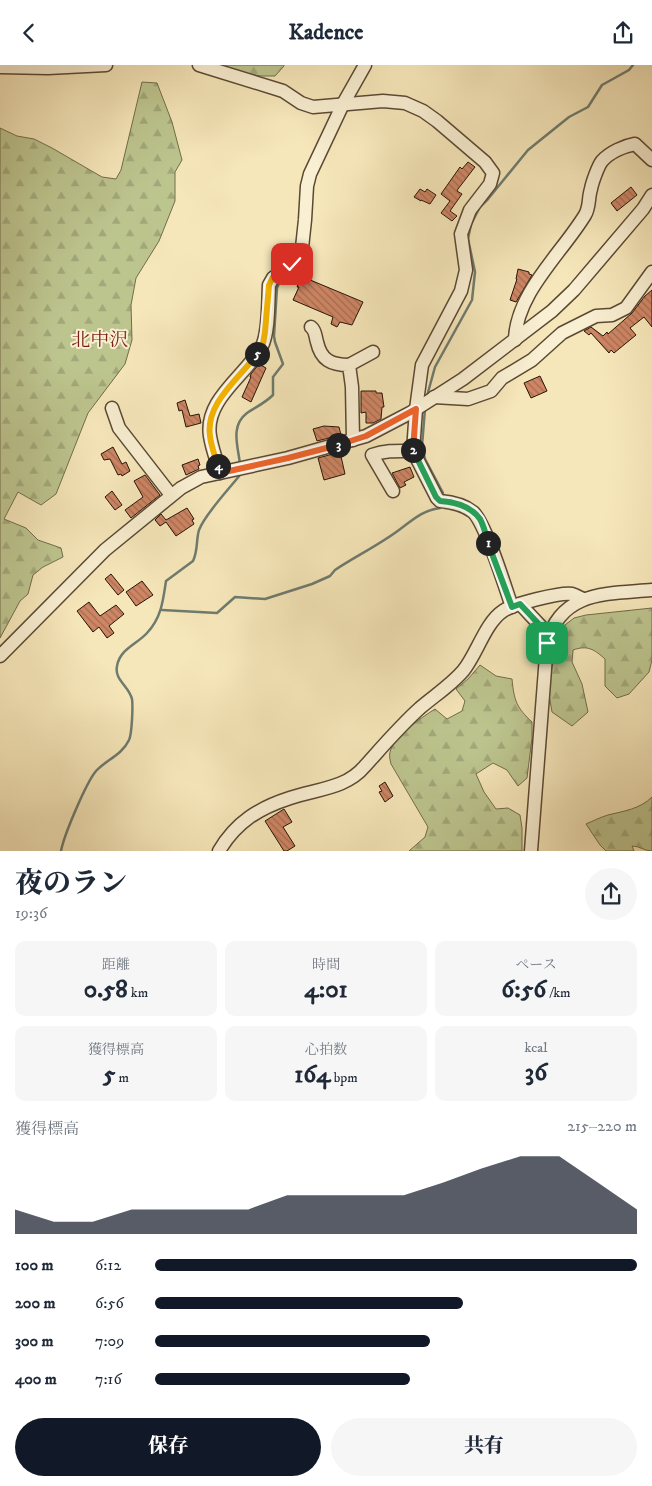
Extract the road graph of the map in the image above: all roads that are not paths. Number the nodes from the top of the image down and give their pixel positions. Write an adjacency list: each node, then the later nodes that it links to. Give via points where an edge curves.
1 (106, 65): 5 (street)
2 (199, 65): 6 (street, via 283,91 307,105)
3 (365, 65): 6 (street)
4 (7, 66): 5 (street)
5 (79, 66)
6 (343, 104): 16 (street, via 383,101 405,103 423,111 485,161 492,173 490,184 465,221 461,234 465,280 422,365); 19 (street, via 310,174 301,257 273,277 269,285 263,344 220,399 210,421 210,435)
7 (652, 160): 11 (street, via 635,144 624,146 602,162 591,189 586,214 528,297 516,326)
8 (652, 195): 11 (street, via 574,290)
9 (652, 271): 14 (street, via 626,308 612,315 596,316 562,333 532,360 502,378 491,391 468,399)
10 (311, 327): 13 (street, via 327,360 336,365)
11 (515, 340): 14 (street)
12 (373, 352): 13 (street)
13 (349, 365): 17 (street)
14 (434, 397): 16 (street)
15 (112, 408): 21 (street, via 119,427)
16 (416, 409): 17 (street); 18 (street)
17 (353, 440): 19 (street)
18 (413, 451): 20 (street, via 382,451 372,455); 24 (street, via 436,497 465,507 480,519)
19 (220, 473): 21 (street, via 201,477)
20 (392, 491)
21 (171, 495): 26 (street, via 105,550)
22 (652, 590): 23 (street)
23 (583, 599): 24 (street, via 562,594); 25 (street, via 559,617)
24 (516, 605): 25 (street); 27 (street, via 494,620 463,671 396,731 364,767 336,786 290,798 255,813 242,822)
25 (549, 635): 28 (street)
26 (0, 656)
27 (219, 851)
28 (531, 851)

